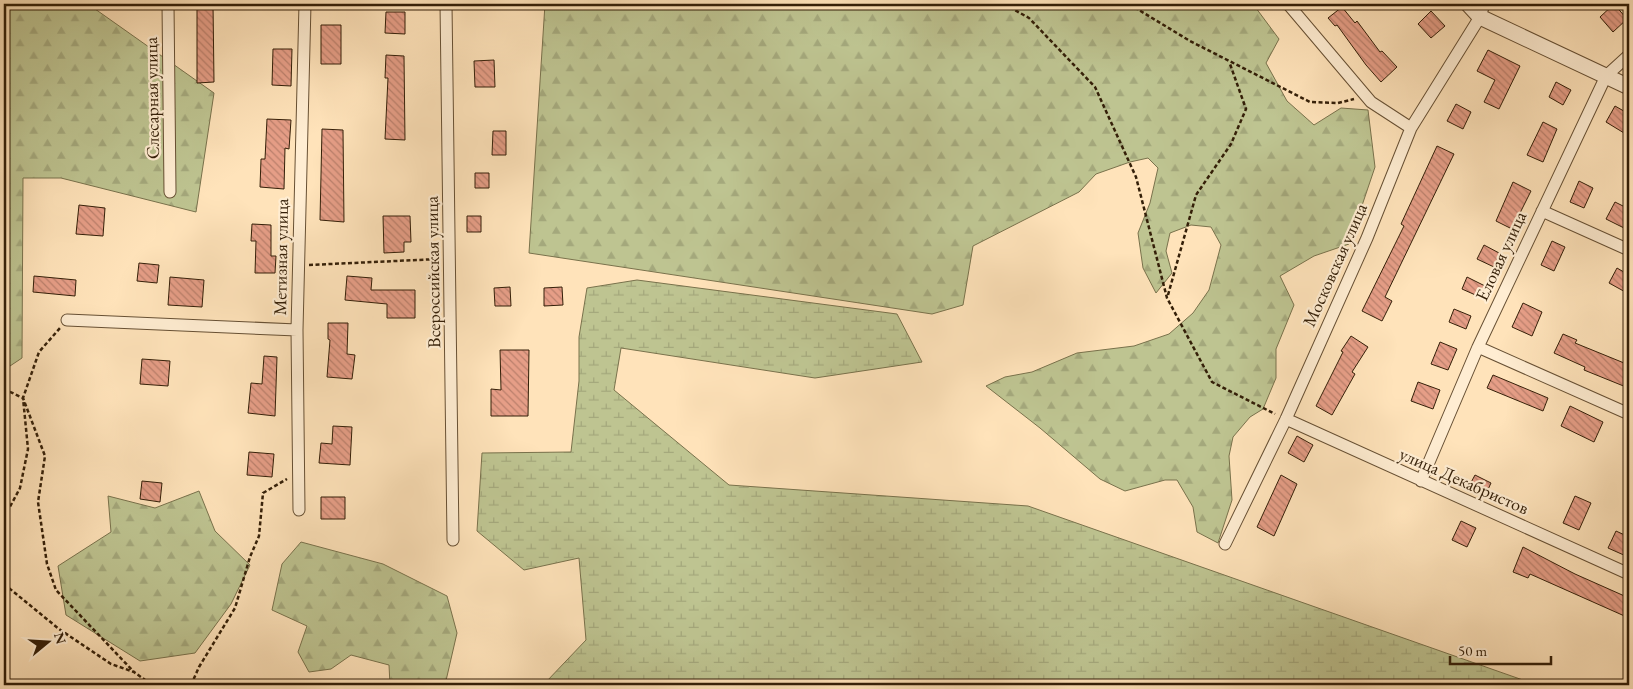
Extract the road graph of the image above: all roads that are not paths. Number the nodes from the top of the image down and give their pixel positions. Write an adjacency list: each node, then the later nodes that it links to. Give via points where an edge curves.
1 (168, 4): 11 (street, Слесарная улица)
2 (305, 4): 15 (street, Метизная улица)
3 (446, 4): 21 (street, Всероссийская улица)
4 (1288, 4): 10 (street, via 1366,96)
5 (1468, 4): 6 (street)
6 (1482, 10): 8 (street); 10 (street, Московская улица)
7 (1629, 55): 8 (street, Еловая улица)
8 (1606, 76): 9 (street); 12 (street, Еловая улица)
9 (1629, 87)
10 (1411, 128): 18 (street, Московская улица)
11 (170, 192)
12 (1542, 211): 13 (street); 16 (street, Еловая улица)
13 (1629, 250)
14 (67, 320): 15 (street)
15 (297, 330): 20 (street, Метизная улица)
16 (1478, 347): 17 (street); 19 (street, Еловая улица)
17 (1629, 414)
18 (1286, 419): 19 (street, улица Декабристов); 22 (street, Московская улица)
19 (1421, 481): 23 (street, улица Декабристов)
20 (299, 510)
21 (454, 540)
22 (1225, 544)
23 (1629, 574)

